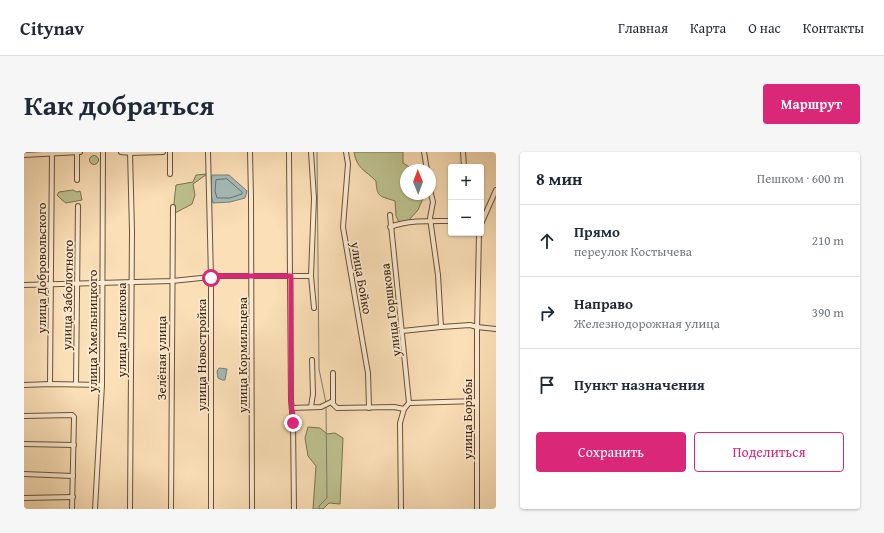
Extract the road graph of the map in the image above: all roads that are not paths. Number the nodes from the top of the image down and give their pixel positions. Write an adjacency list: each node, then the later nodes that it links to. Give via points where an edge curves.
1 (78, 152): 13 (street); 19 (street)
2 (104, 152): 36 (street, улица Хмельницкого)
3 (121, 152): 14 (street)
4 (163, 152): 14 (street)
5 (170, 152): 18 (street)
6 (208, 152): 33 (street, улица Новостройка)
7 (250, 152): 30 (street, улица Кормильцева)
8 (289, 152): 31 (street)
9 (311, 152): 32 (street, via 314,198)
10 (346, 152): 57 (street, улица Бойко, via 348,164 343,227 368,373)
11 (424, 152): 16 (street)
12 (464, 152): 17 (street)
13 (52, 153): 15 (street); 38 (street, улица Добровольского)
14 (130, 153): 34 (street, улица Лысикова)
15 (24, 155)
16 (426, 164)
17 (464, 164)
18 (170, 174)
19 (77, 180)
20 (496, 190): 25 (street)
21 (432, 200): 27 (street)
22 (78, 206): 37 (street, улица Заболотного)
23 (172, 207): 35 (street, Зелёная улица)
24 (390, 215): 28 (street, улица Горшкова)
25 (484, 217)
26 (448, 221): 27 (street)
27 (431, 222): 28 (street, via 418,221); 41 (street)
28 (390, 227): 44 (street, улица Горшкова)
29 (479, 236): 42 (street, улица Борьбы)
30 (251, 276): 31 (street); 33 (street); 71 (street, улица Кормильцева)
31 (291, 276): 32 (street); 56 (street)
32 (311, 276): 40 (street)
33 (211, 278): 35 (street); 70 (street, улица Новостройка)
34 (131, 281): 35 (street); 36 (street); 68 (street, улица Лысикова)
35 (172, 281): 69 (street, Зелёная улица)
36 (102, 282): 37 (street); 50 (street, улица Хмельницкого)
37 (77, 283): 38 (street); 48 (street, улица Заболотного)
38 (50, 284): 39 (street); 47 (street, улица Добровольского)
39 (24, 285)
40 (314, 308)
41 (441, 327): 42 (street, via 470,325); 44 (street)
42 (477, 329): 43 (street); 52 (street, улица Борьбы)
43 (496, 329)
44 (402, 331): 53 (street, улица Горшкова)
45 (312, 360): 55 (street)
46 (333, 373): 54 (street)
47 (50, 384): 48 (street); 49 (street)
48 (76, 384): 50 (street)
49 (24, 385): 51 (street)
50 (102, 385): 67 (street, улица Хмельницкого)
51 (24, 391)
52 (477, 401): 53 (street); 74 (street, улица Борьбы)
53 (409, 403): 58 (street)
54 (333, 404): 55 (street, via 330,402 321,407); 57 (street, via 337,408)
55 (311, 407): 56 (street)
56 (292, 408): 72 (street)
57 (369, 408): 58 (street)
58 (404, 409): 73 (street, via 400,423)
59 (24, 416): 61 (street, via 72,415)
60 (24, 444): 61 (street)
61 (74, 445): 63 (street)
62 (24, 474): 63 (street)
63 (72, 476): 64 (street)
64 (73, 497): 65 (street); 66 (street)
65 (24, 498)
66 (72, 509)
67 (95, 509)
68 (130, 509)
69 (171, 509)
70 (211, 509)
71 (252, 509)
72 (294, 509)
73 (401, 509)
74 (477, 509)

